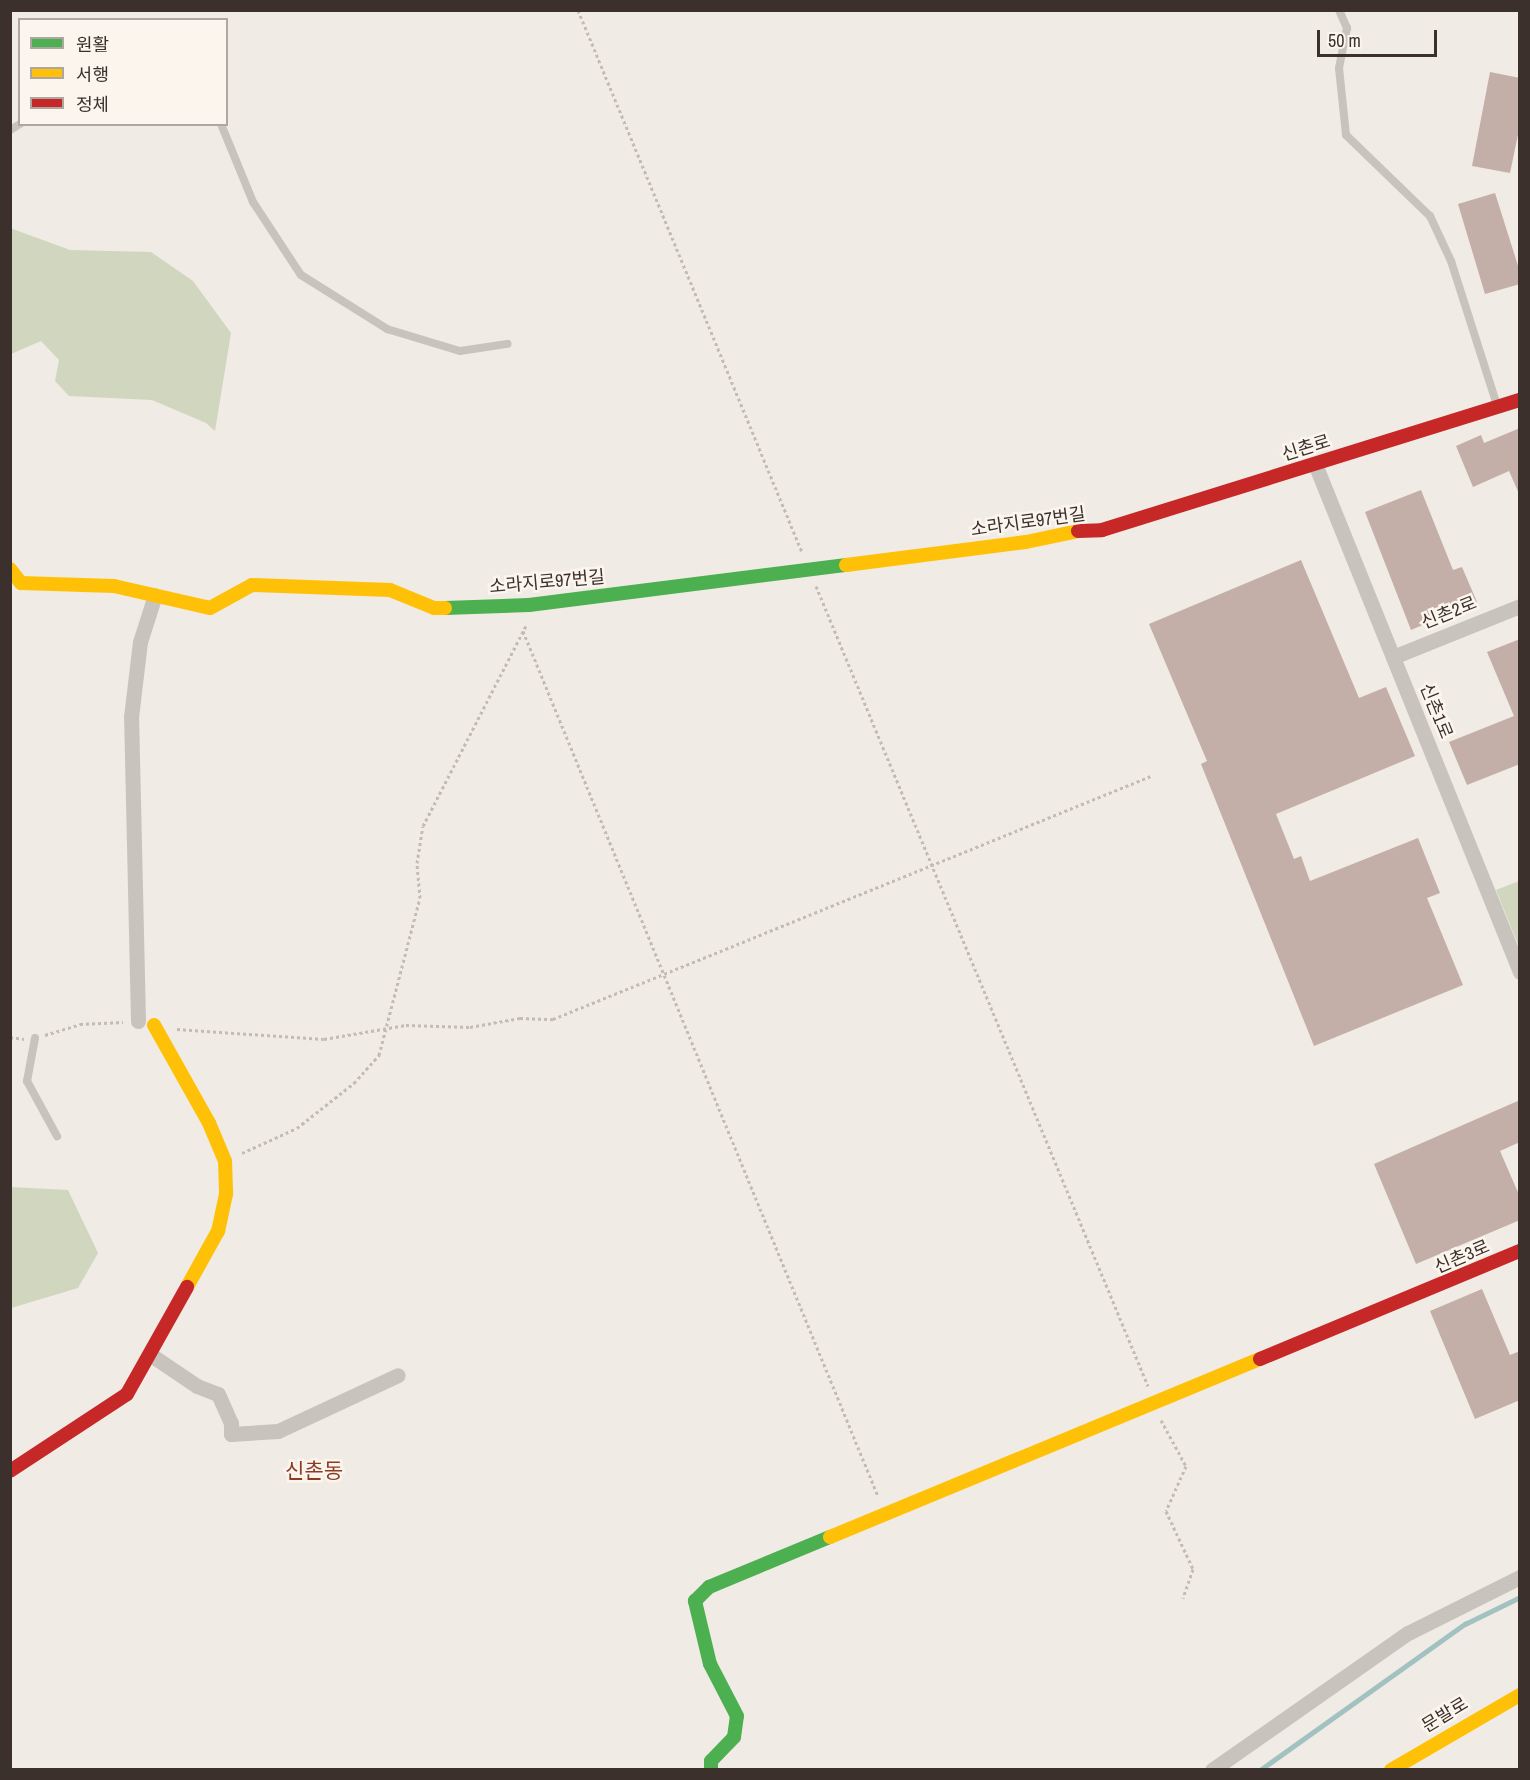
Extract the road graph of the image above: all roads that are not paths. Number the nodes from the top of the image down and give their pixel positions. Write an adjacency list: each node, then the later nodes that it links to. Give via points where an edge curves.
1 (1339, 10): 5 (lane, via 1347,28 1339,68 1346,135 1430,216 1451,261)
2 (222, 126): 3 (lane, via 253,202 301,275 387,329 460,351)
3 (507, 344)
4 (1520, 400): 5 (street, 신촌로)
5 (1497, 407): 6 (street, 신촌로)
6 (1315, 464): 7 (street, 신촌로); 11 (street, 신촌1로)
7 (1102, 530): 9 (street, 소라지로97번길, via 1061,532 1026,542 537,604 434,608 390,590 252,585 210,608)
8 (10, 568): 9 (street, 소라지로97번길, via 21,583 114,586)
9 (154, 595): 13 (street, via 140,642 130,717)
10 (1520, 606): 11 (street, 신촌2로)
11 (1393, 657): 12 (street, 신촌1로)
12 (1520, 972)
13 (138, 1021)
14 (154, 1024): 18 (street, via 209,1123 225,1161 226,1194 218,1231)
15 (35, 1038): 16 (lane, via 27,1081)
16 (57, 1136)
17 (1520, 1251): 23 (street, 신촌3로, via 709,1587 695,1601 710,1664 737,1716 734,1737 711,1761)
18 (151, 1355): 19 (street, via 197,1386 218,1394 231,1423 231,1434 278,1431); 20 (street, via 128,1394)
19 (398, 1375)
20 (10, 1471)
21 (1520, 1577): 24 (street, via 1408,1633)
22 (1520, 1695): 25 (street, 문발로)
23 (711, 1770)
24 (1212, 1770)
25 (1390, 1770)

